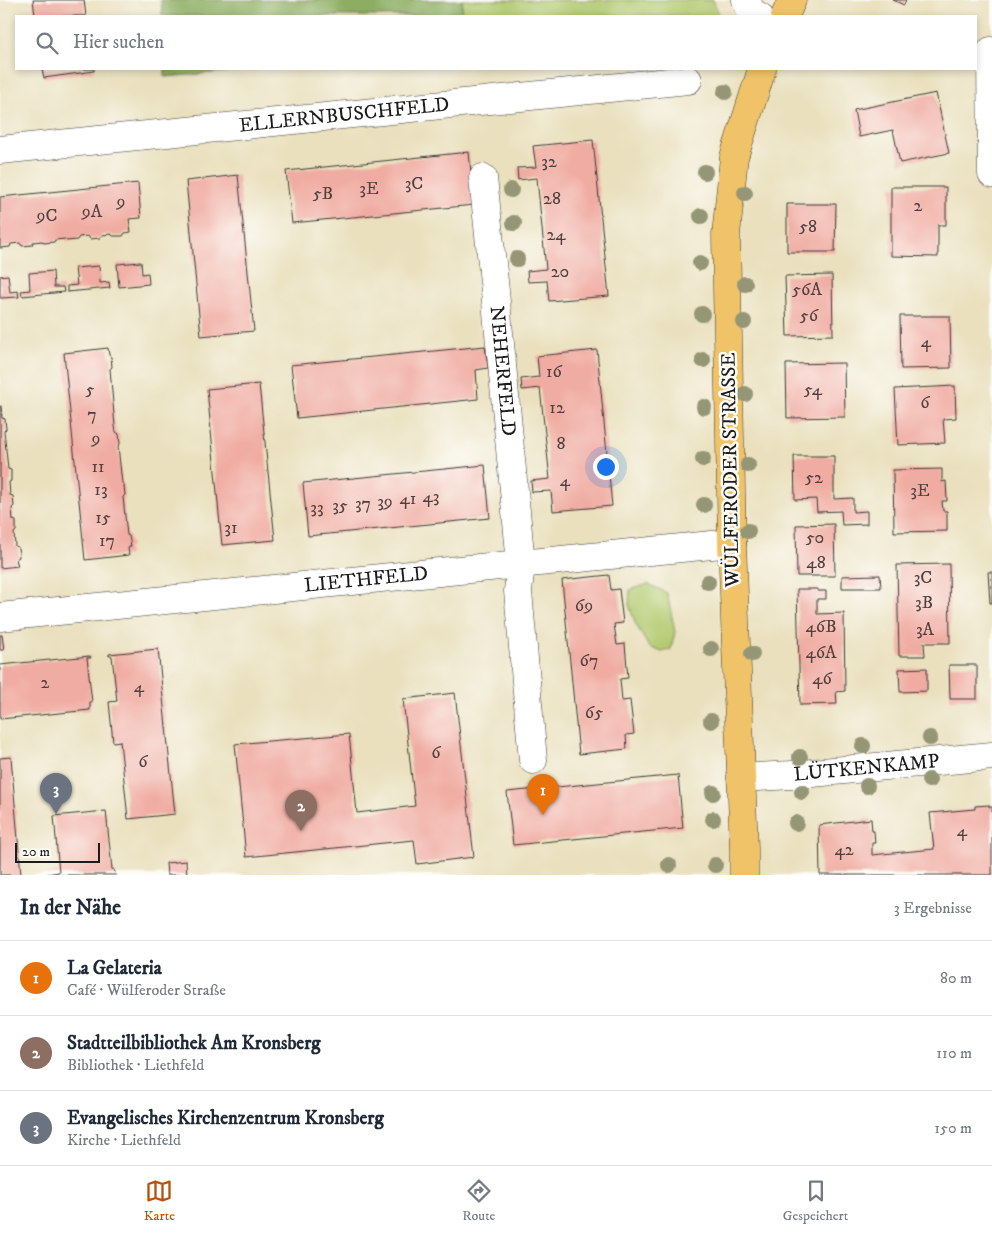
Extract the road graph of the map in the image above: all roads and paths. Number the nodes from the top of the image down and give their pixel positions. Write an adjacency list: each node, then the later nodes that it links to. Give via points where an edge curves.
1 (746, 0): 3 (street)
2 (792, 0): 4 (main road)
3 (757, 15)
4 (785, 15)
5 (986, 51): 9 (street)
6 (762, 70): 11 (main road, WÜLFERODER STRASSE, via 734,157 726,235)
7 (688, 80): 8 (street, ELLERNBUSCHFELD)
8 (0, 150)
9 (992, 174)
10 (483, 178): 12 (street, NEHERFELD)
11 (732, 543): 12 (street, LIETHFELD); 16 (main road, WÜLFERODER STRASSE)
12 (522, 564): 13 (street, LIETHFELD); 15 (street, NEHERFELD, via 518,591)
13 (0, 617)
14 (992, 756): 16 (street, LÜTKENKAMP)
15 (533, 760)
16 (741, 778): 17 (main road, WÜLFERODER STRASSE)
17 (744, 875)

